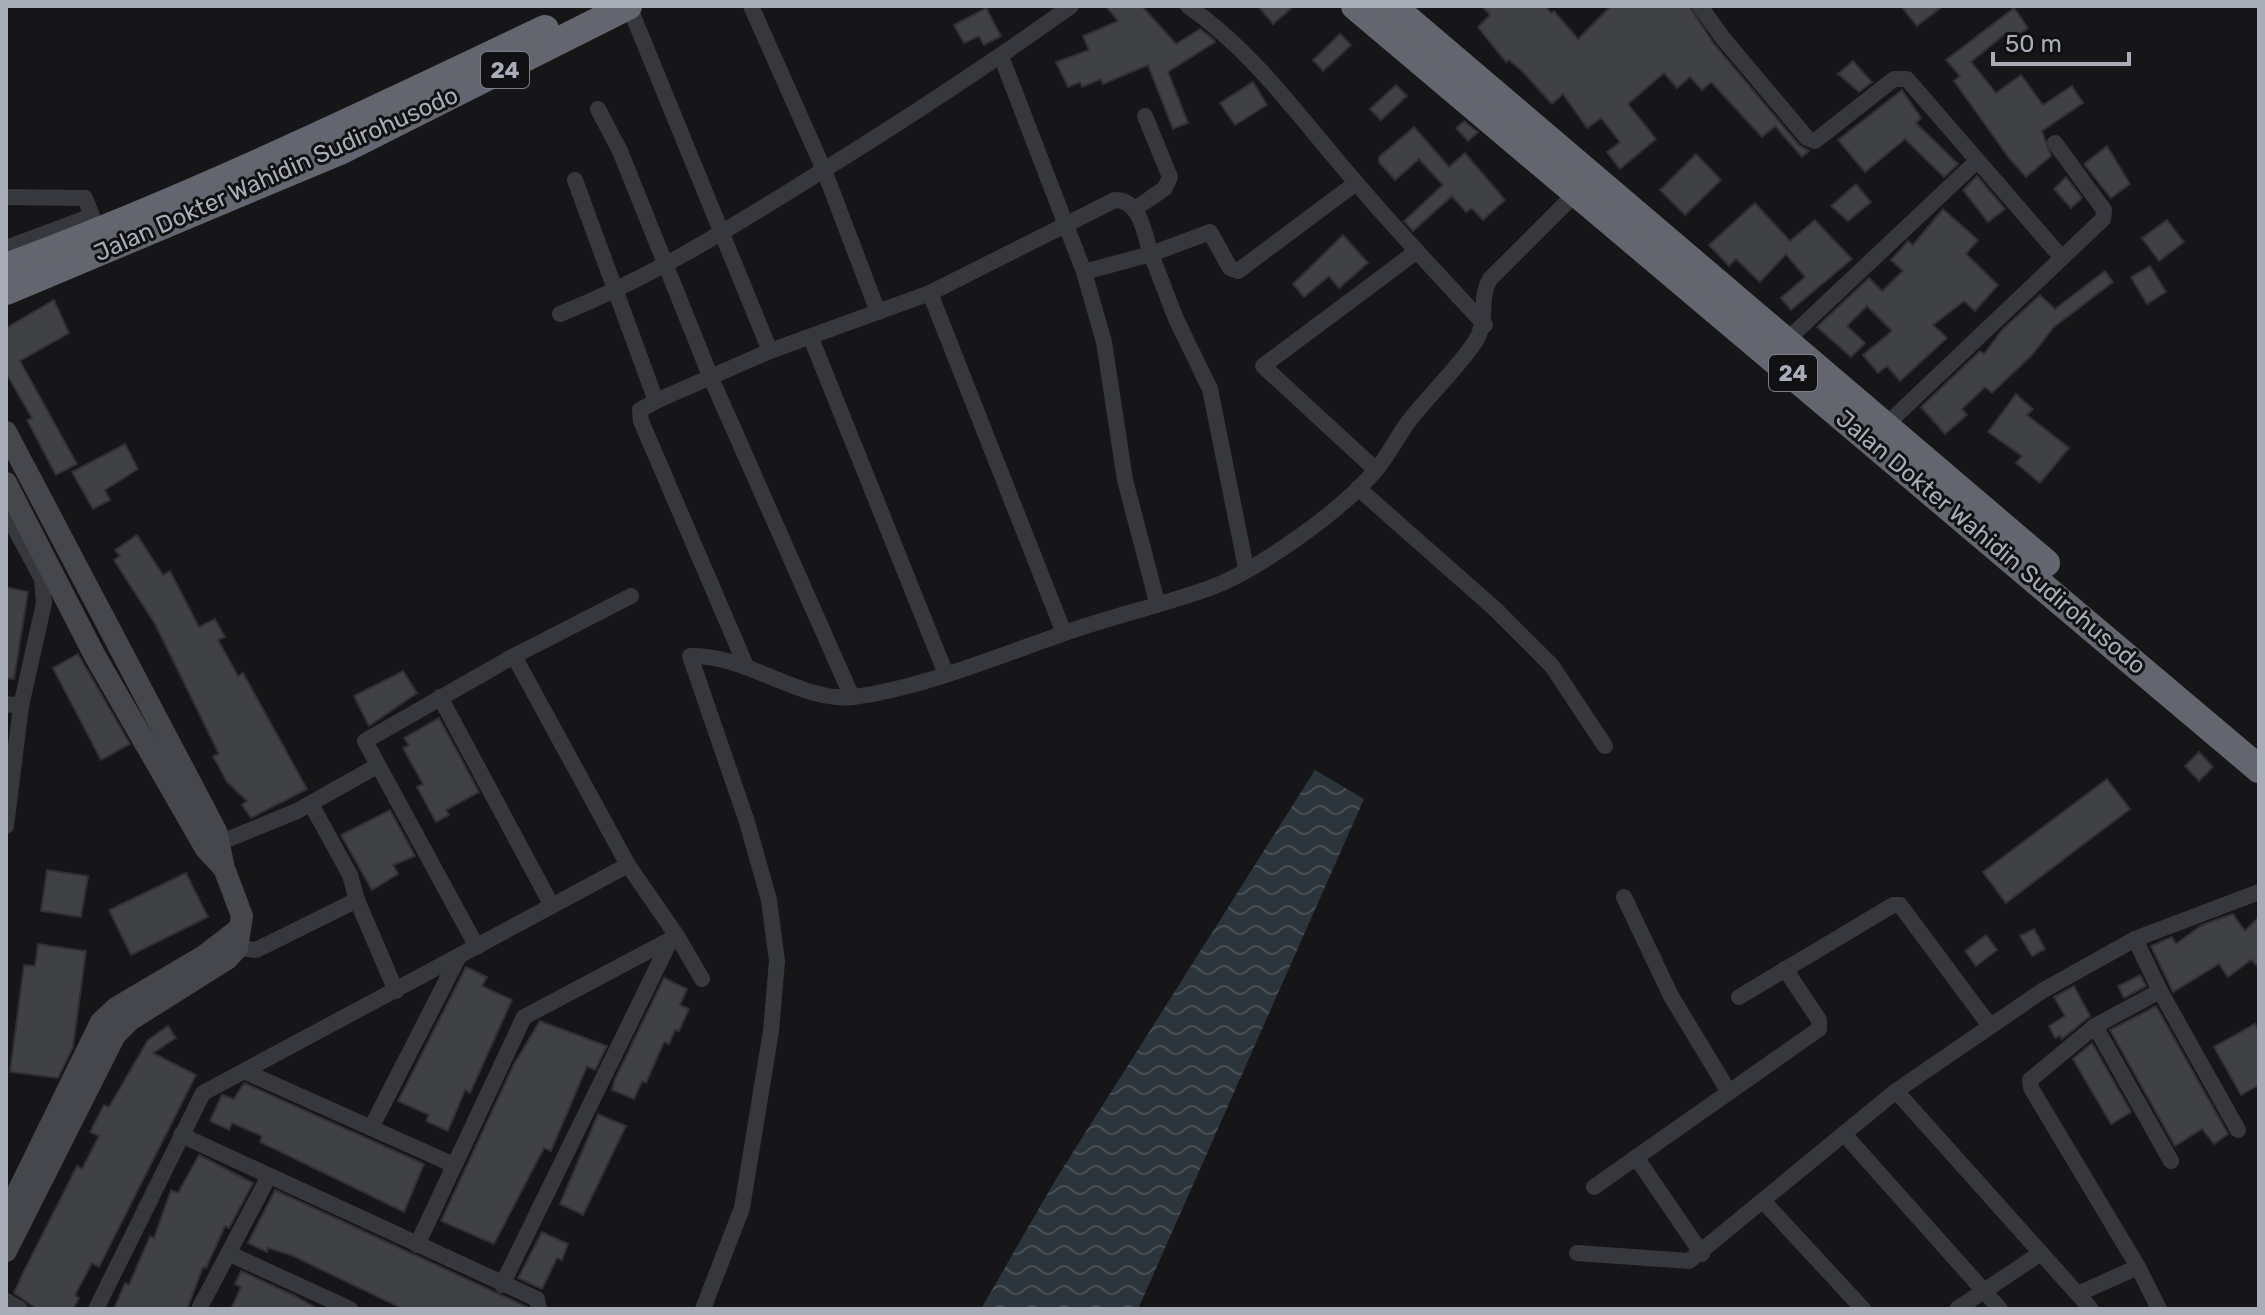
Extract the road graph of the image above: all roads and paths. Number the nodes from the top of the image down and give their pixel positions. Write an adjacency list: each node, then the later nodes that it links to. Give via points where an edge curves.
1 (593, 6): 12 (highway, Jalan Dokter Wahidin Sudirohusodo / 24)
2 (629, 6): 12 (highway, Jalan Dokter Wahidin Sudirohusodo / 24); 24 (street)
3 (751, 6): 15 (street)
4 (1071, 6): 9 (street)
5 (1188, 6): 18 (street, via 1267,78)
6 (1355, 6): 19 (highway, Jalan Dokter Wahidin Sudirohusodo / 24)
7 (1392, 6): 39 (highway, Jalan Dokter Wahidin Sudirohusodo / 24)
8 (1700, 6): 14 (street, via 1807,138 1822,139 1900,76)
9 (1001, 56): 15 (street); 22 (street)
10 (598, 109): 29 (street)
11 (1145, 116): 21 (street, via 1170,177 1165,188)
12 (374, 122): 16 (highway, Jalan Dokter Wahidin Sudirohusodo / 24)
13 (2055, 143): 28 (street, via 2104,214)
14 (1977, 161): 28 (street); 39 (street)
15 (824, 170): 24 (street); 35 (street)
16 (257, 175): 23 (highway, Jalan Dokter Wahidin Sudirohusodo / 24); 32 (highway, Jalan Dokter Wahidin Sudirohusodo / 24)
17 (575, 180): 33 (street)
18 (1356, 183): 26 (street); 27 (street, via 1238,271 1230,268 1210,232)
19 (1578, 191): 37 (street, via 1490,279 1484,295); 64 (highway, Jalan Dokter Wahidin Sudirohusodo / 24)
20 (6, 197): 23 (street, via 85,198)
21 (1135, 209): 22 (street, via 1115,200); 27 (street)
22 (1067, 225): 31 (street); 34 (street)
23 (92, 226): 25 (street); 30 (highway, Jalan Dokter Wahidin Sudirohusodo / 24)
24 (723, 232): 29 (street); 40 (street)
25 (6, 248)
26 (1417, 251): 37 (street); 45 (street, via 1263,366)
27 (1151, 254): 31 (street); 49 (street, via 1210,389)
28 (2061, 257): 43 (street)
29 (664, 265): 33 (street); 41 (street)
30 (6, 267)
31 (1084, 272): 51 (street, via 1104,342 1125,480)
32 (6, 291)
33 (616, 292): 36 (street); 42 (street)
34 (930, 293): 35 (street); 52 (street)
35 (878, 312): 38 (street)
36 (560, 314)
37 (1485, 325): 45 (street)
38 (811, 338): 40 (street); 57 (street)
39 (1786, 341): 43 (highway, Jalan Dokter Wahidin Sudirohusodo / 24)
40 (770, 351): 41 (street)
41 (711, 378): 42 (street); 59 (street)
42 (656, 401): 56 (street, via 639,414)
43 (1886, 425): 61 (highway, Jalan Dokter Wahidin Sudirohusodo / 24)
44 (6, 432): 53 (street)
45 (1376, 470): 47 (street)
46 (6, 483): 54 (street)
47 (1358, 488): 49 (street, via 1312,526); 62 (street, via 1552,666)
48 (6, 512): 60 (street, via 42,579 44,603)
49 (1246, 568): 51 (street, via 1209,589)
50 (631, 596): 55 (street)
51 (1157, 602): 52 (street)
52 (1064, 633): 57 (street)
53 (118, 646): 54 (street); 67 (street, via 216,831)
54 (95, 656): 67 (street)
55 (514, 656): 58 (street); 68 (street)
56 (746, 666): 59 (street, via 827,696); 116 (street, via 712,655 690,656 747,822 769,900 777,961 742,1208)
57 (946, 674): 59 (street)
58 (440, 697): 63 (street, via 367,739 364,745); 72 (street)
59 (852, 697)
60 (14, 705): 66 (street)
61 (2259, 745)
62 (1605, 746)
63 (377, 766): 65 (street); 76 (street)
64 (2259, 769)
65 (311, 804): 67 (street); 71 (street, via 350,875)
66 (6, 826)
67 (212, 846): 74 (street, via 241,910)
68 (628, 865): 72 (street); 73 (street)
69 (2259, 892): 75 (street)
70 (1624, 897): 87 (street, via 1671,996)
71 (357, 900): 74 (street, via 256,950); 80 (street)
72 (552, 906): 76 (street)
73 (674, 937): 79 (street); 94 (street, via 524,1017); 107 (street)
74 (233, 939): 96 (street, via 101,1022); 101 (street, via 210,971 130,1020 115,1035)
75 (2135, 939): 81 (street); 83 (street)
76 (477, 947): 77 (street)
77 (459, 956): 80 (street); 88 (street)
78 (1785, 969): 82 (street); 83 (street, via 1900,905); 87 (street, via 1821,1025)
79 (702, 979)
80 (396, 991): 85 (street)
81 (2160, 991): 84 (street); 89 (street)
82 (1739, 997)
83 (1990, 1026): 86 (street)
84 (2095, 1026): 93 (street); 106 (street, via 2034,1075 2031,1088)
85 (246, 1072): 88 (street); 91 (street, via 203,1093)
86 (1896, 1091): 90 (street); 103 (street)
87 (1729, 1092): 92 (street)
88 (371, 1128): 94 (street)
89 (2238, 1130)
90 (1844, 1134): 98 (street); 108 (street)
91 (181, 1135): 95 (street); 112 (street)
92 (1636, 1157): 97 (street); 105 (street)
93 (2171, 1161)
94 (454, 1165): 100 (street)
95 (269, 1176): 100 (street); 104 (street)
96 (16, 1183): 99 (street)
97 (1594, 1187)
98 (1764, 1202): 105 (street); 117 (street)
99 (6, 1216)
100 (417, 1245): 107 (street)
101 (6, 1251)
102 (1577, 1253): 105 (street, via 1675,1263)
103 (2041, 1253): 108 (street); 109 (street)
104 (230, 1254): 113 (street); 114 (street)
105 (1702, 1254)
106 (2138, 1267): 109 (street); 121 (street)
107 (502, 1285): 115 (street, via 537,1299)
108 (1985, 1290): 118 (street); 119 (street)
109 (2080, 1293): 120 (street)
110 (6, 1301): 111 (street)
111 (20, 1309)
112 (96, 1309)
113 (199, 1309)
114 (350, 1309)
115 (539, 1309)
116 (703, 1309)
117 (1863, 1309)
118 (1957, 1309)
119 (2000, 1309)
120 (2091, 1309)
121 (2159, 1309)

